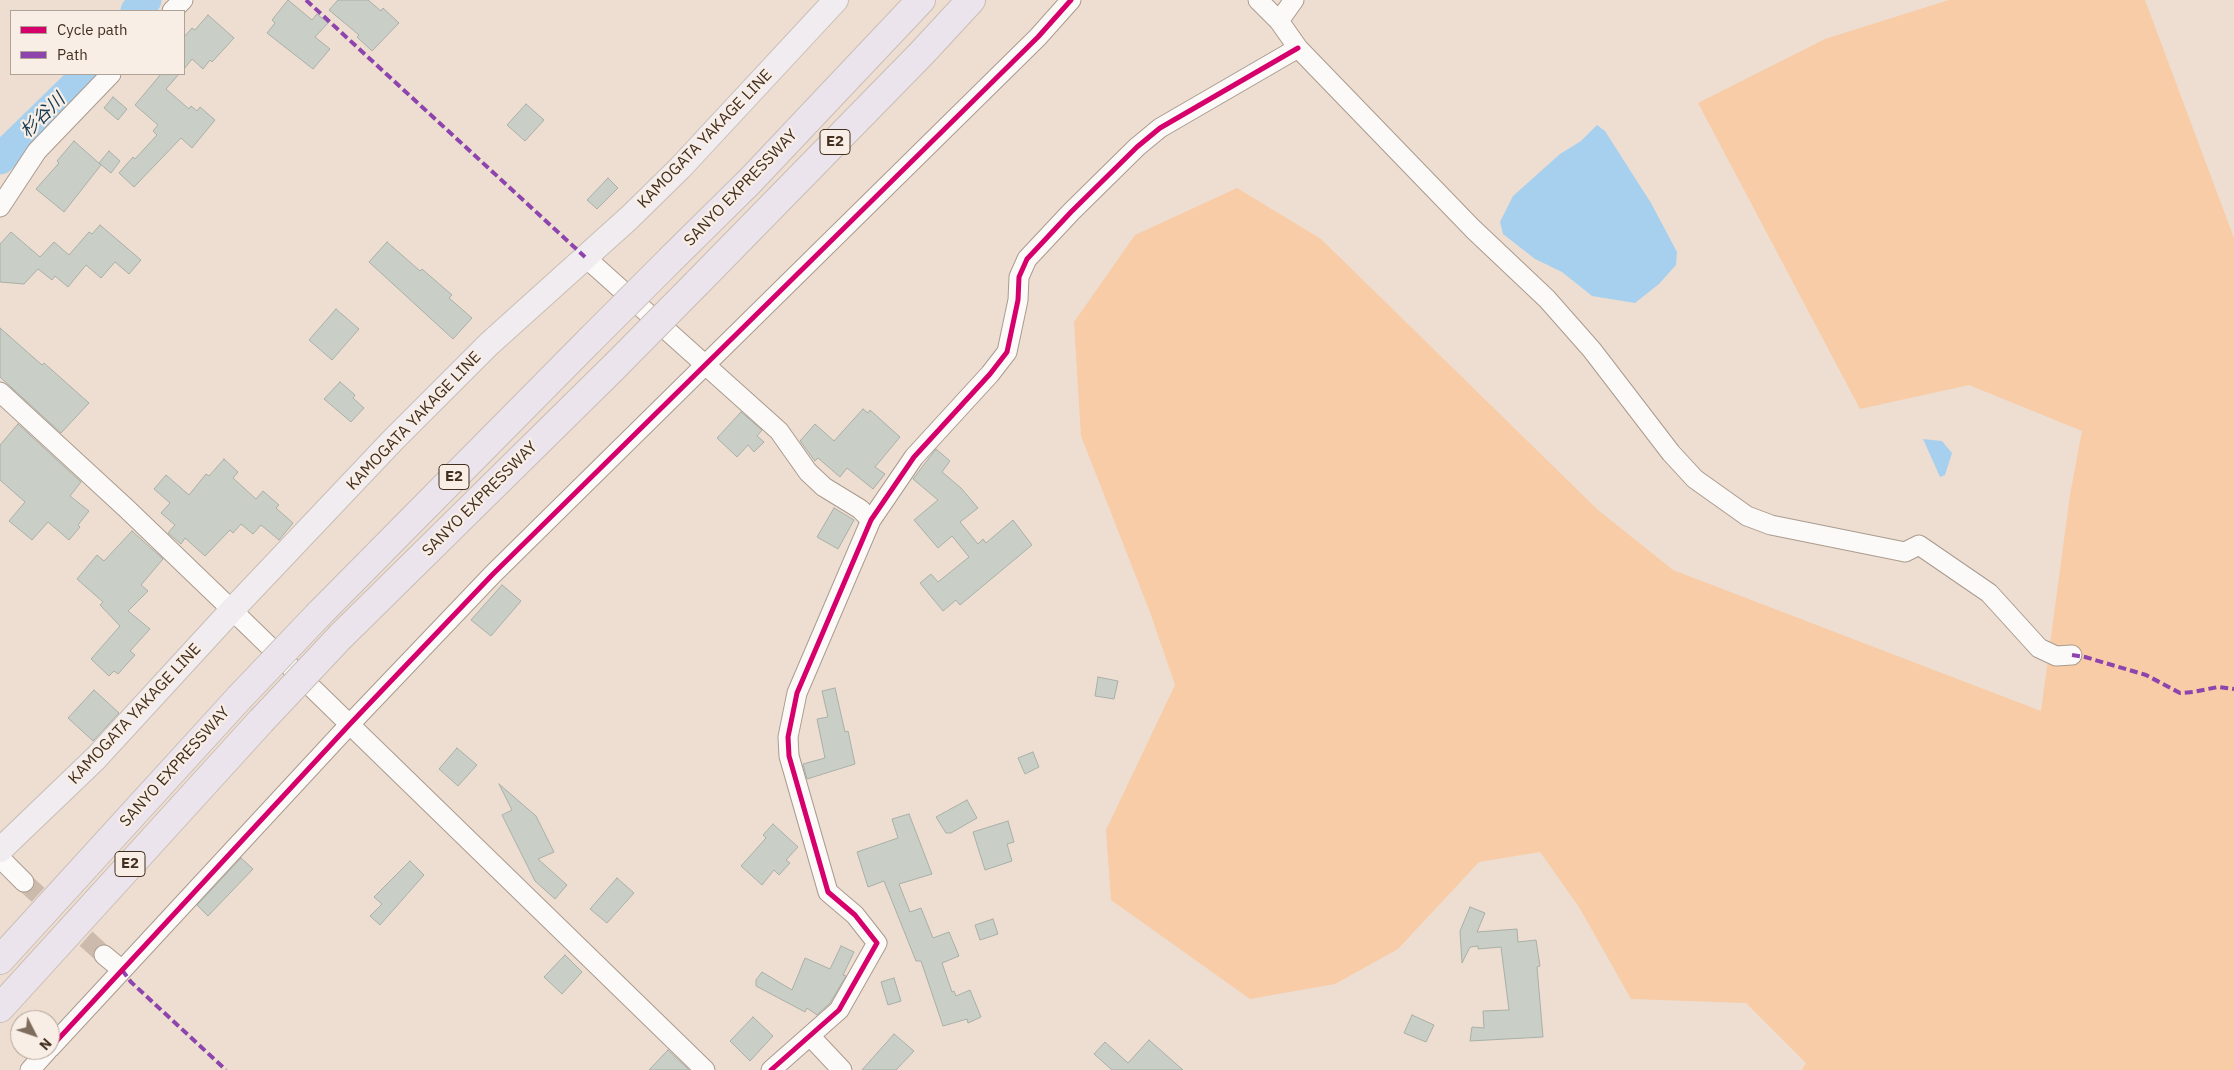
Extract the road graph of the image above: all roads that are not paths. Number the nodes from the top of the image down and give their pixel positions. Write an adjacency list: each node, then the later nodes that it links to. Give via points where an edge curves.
1 (183, 0): 8 (street)
2 (836, 0): 13 (main road, KAMOGATA YAKAGE LINE, via 686,161)
3 (922, 0): 24 (highway, SANYO EXPRESSWAY / E2, bridge, via 750,181 319,614)
4 (971, 0): 26 (highway, SANYO EXPRESSWAY / E2, bridge, via 615,366 341,636)
5 (1071, 0): 14 (street, via 1038,37)
6 (1258, 0): 9 (street)
7 (1294, 0): 9 (street)
8 (173, 10)
9 (1279, 21): 10 (street)
10 (1298, 48): 16 (street, via 1160,128 1137,146 1027,259 1019,277 1018,300 1007,352 914,457); 18 (street, via 1473,228 1547,299 1695,479 1747,516 1771,525 1905,552 1919,545 1989,593 2039,648 2056,656)
11 (109, 75): 12 (street, via 36,151)
12 (0, 207)
13 (585, 257): 14 (street); 17 (main road, KAMOGATA YAKAGE LINE, via 489,344 393,440)
14 (707, 365): 16 (street, via 779,431 808,472); 19 (street, via 493,574)
15 (0, 392): 17 (street)
16 (872, 520): 27 (street, via 797,693 788,737 789,756 828,892 855,915 877,943 838,1010)
17 (232, 610): 19 (street); 20 (main road, KAMOGATA YAKAGE LINE, via 96,758)
18 (2072, 655)
19 (350, 724): 25 (street); 31 (street)
20 (0, 850)
21 (0, 858): 22 (street)
22 (24, 882)
23 (104, 955): 25 (street)
24 (0, 960)
25 (122, 970): 28 (street)
26 (0, 1008)
27 (810, 1036): 32 (street); 33 (street)
28 (60, 1037)
29 (39, 1060): 30 (street)
30 (30, 1070)
31 (705, 1070)
32 (771, 1070)
33 (842, 1070)

